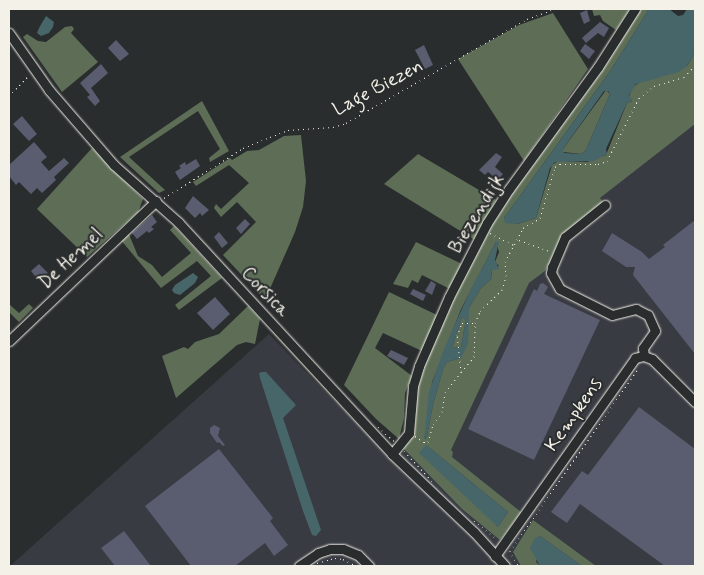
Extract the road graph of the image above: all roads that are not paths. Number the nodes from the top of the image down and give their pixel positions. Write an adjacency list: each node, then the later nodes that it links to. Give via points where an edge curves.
1 (634, 9): 8 (street, Biezendijk, via 598,67 487,223 449,297 419,366 413,386 410,428)
2 (9, 33): 3 (street, Corsica, via 34,70 114,165)
3 (156, 201): 5 (street, De Hemel); 8 (street, Corsica)
4 (605, 205): 6 (street, via 565,237 551,273 560,289 612,315 636,309 648,315 655,331 643,348)
5 (9, 342)
6 (644, 356): 7 (street, via 652,359); 9 (street, Kempkens, via 634,358)
7 (695, 402)
8 (392, 454): 9 (street, Corsica)
9 (495, 556): 12 (street, Corsica)
10 (299, 566): 11 (street, via 318,553 337,549 358,555)
11 (369, 566)
12 (505, 566)

